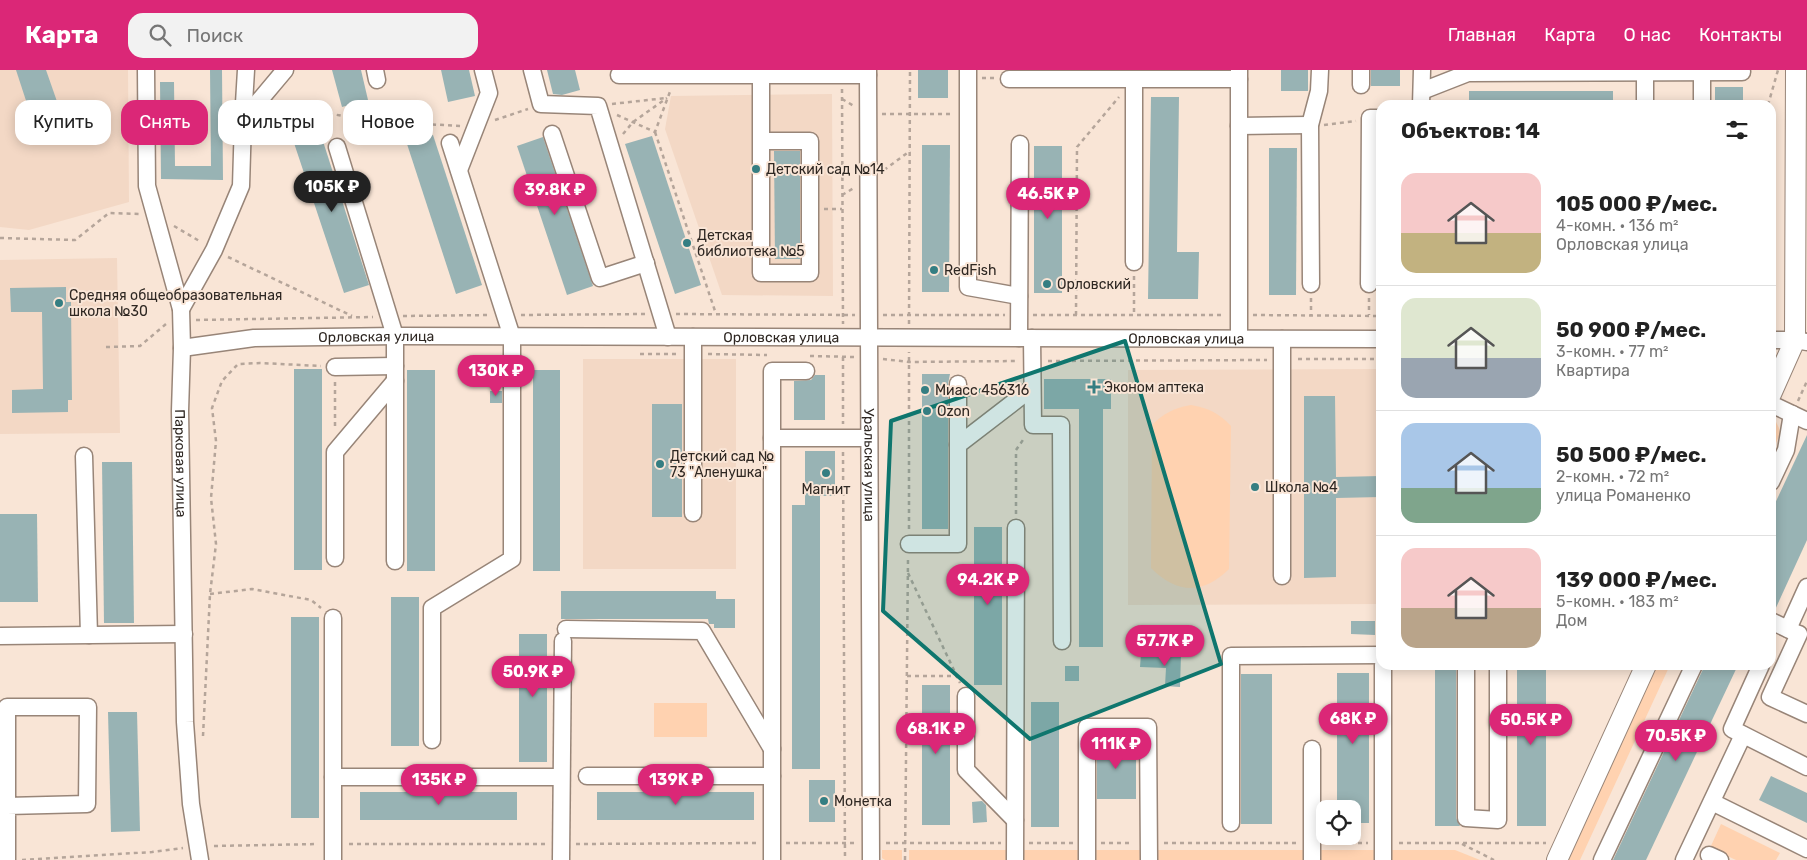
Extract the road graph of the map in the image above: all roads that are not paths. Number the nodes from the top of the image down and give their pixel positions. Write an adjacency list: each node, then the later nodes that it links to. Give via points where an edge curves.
1 (146, 70): 43 (street, Парковая улица, via 147,186)
2 (246, 70): 24 (street)
3 (285, 70): 25 (street)
4 (483, 70): 37 (street, via 489,93)
5 (532, 70): 39 (street, via 541,104 598,106)
6 (968, 70): 42 (street, via 968,287)
7 (1320, 70): 29 (street, via 1319,91)
8 (1422, 70): 23 (street)
9 (1796, 70): 54 (main road)
10 (1514, 71): 11 (street); 23 (street, via 1468,72)
11 (1567, 71): 12 (street)
12 (1638, 71): 13 (street); 26 (street)
13 (1702, 71): 14 (street); 27 (street)
14 (1742, 72)
15 (783, 73): 16 (street); 20 (street)
16 (868, 73): 48 (street, Уральская улица)
17 (1170, 74): 18 (street); 22 (street)
18 (1239, 74): 30 (street)
19 (619, 75): 20 (street)
20 (761, 75): 32 (street)
21 (1003, 78): 22 (street)
22 (1134, 79): 38 (street)
23 (1421, 98)
24 (244, 100)
25 (260, 100)
26 (1644, 100)
27 (1702, 100)
28 (1375, 118): 41 (street)
29 (1310, 125): 30 (street); 40 (street)
30 (1239, 126): 50 (street)
31 (552, 134): 39 (street, via 600,278)
32 (761, 141): 32 (street, via 761,273 810,273 810,141)
33 (450, 143): 37 (street)
34 (1020, 144): 42 (street)
35 (243, 145): 43 (street, via 242,186)
36 (337, 147): 44 (street)
37 (459, 170): 45 (street)
38 (1134, 262)
39 (646, 263): 46 (street)
40 (1311, 284)
41 (1369, 284)
42 (1019, 296): 49 (street, via 1019,315)
43 (181, 315): 55 (street, Парковая улица)
44 (395, 336): 45 (street, Орловская улица); 55 (street, Орловская улица, via 254,338); 58 (street)
45 (512, 337): 46 (street, Орловская улица); 94 (street, via 512,559 432,608)
46 (668, 337): 47 (street, Орловская улица)
47 (693, 337): 48 (street, Орловская улица); 70 (street)
48 (869, 338): 49 (street, Орловская улица); 66 (street, Уральская улица)
49 (1026, 338): 50 (street, Орловская улица); 61 (street, via 1032,361)
50 (1239, 338): 51 (street, Орловская улица)
51 (1282, 339): 52 (street, Орловская улица); 75 (street)
52 (1376, 339)
53 (1776, 340): 54 (street)
54 (1801, 341): 60 (main road)
55 (182, 348): 79 (street, Парковая улица)
56 (806, 363): 65 (street, via 772,371)
57 (334, 366): 58 (street)
58 (395, 374): 73 (street, via 334,452); 74 (street)
59 (958, 384): 67 (street)
60 (1776, 385)
61 (1032, 388): 67 (street); 83 (street, via 1033,425 1061,425)
62 (1776, 406): 63 (street)
63 (1792, 414): 64 (street); 69 (street, via 1786,450)
64 (1807, 421)
65 (772, 438): 66 (street); 95 (street)
66 (870, 438): 112 (street, Уральская улица)
67 (958, 445): 72 (street, via 958,544)
68 (84, 456): 81 (street)
69 (1776, 471)
70 (693, 512)
71 (1016, 528): 104 (street)
72 (909, 544)
73 (334, 558)
74 (395, 561)
75 (1282, 576)
76 (1807, 587): 80 (street)
77 (333, 618): 100 (street)
78 (1776, 623): 80 (street)
79 (184, 634): 81 (street); 107 (street, Парковая улица, via 185,722 191,804)
80 (1798, 634): 92 (street, via 1770,696)
81 (89, 635): 82 (street)
82 (0, 636)
83 (1062, 641)
84 (1376, 655): 105 (street, via 1231,656)
85 (1383, 670): 117 (street)
86 (1466, 670): 87 (street, via 1466,818 1498,820)
87 (1498, 670)
88 (1644, 670): 118 (main road)
89 (1692, 670): 119 (street)
90 (1759, 670): 93 (street, via 1732,729)
91 (966, 696): 104 (street, via 966,770)
92 (1807, 714)
93 (1743, 734): 97 (street); 102 (street)
94 (432, 740)
95 (772, 749): 99 (street); 101 (street, via 702,631 564,635)
96 (1312, 749): 116 (street)
97 (1807, 767)
98 (587, 776): 99 (street)
99 (772, 776): 111 (street)
100 (333, 777): 101 (street); 109 (street)
101 (561, 777): 110 (street)
102 (1712, 802): 106 (street); 120 (street)
103 (7, 806): 103 (street, via 7,707 88,707 87,804); 108 (street)
104 (1015, 820): 113 (street)
105 (1231, 824)
106 (1807, 850)
107 (199, 853)
108 (7, 860)
109 (333, 860)
110 (561, 860)
111 (772, 860)
112 (871, 860)
113 (1015, 860)
114 (1087, 860): 115 (street, via 1087,727 1148,727)
115 (1148, 860)
116 (1312, 860)
117 (1383, 860)
118 (1556, 860)
119 (1602, 860)
120 (1684, 860)

